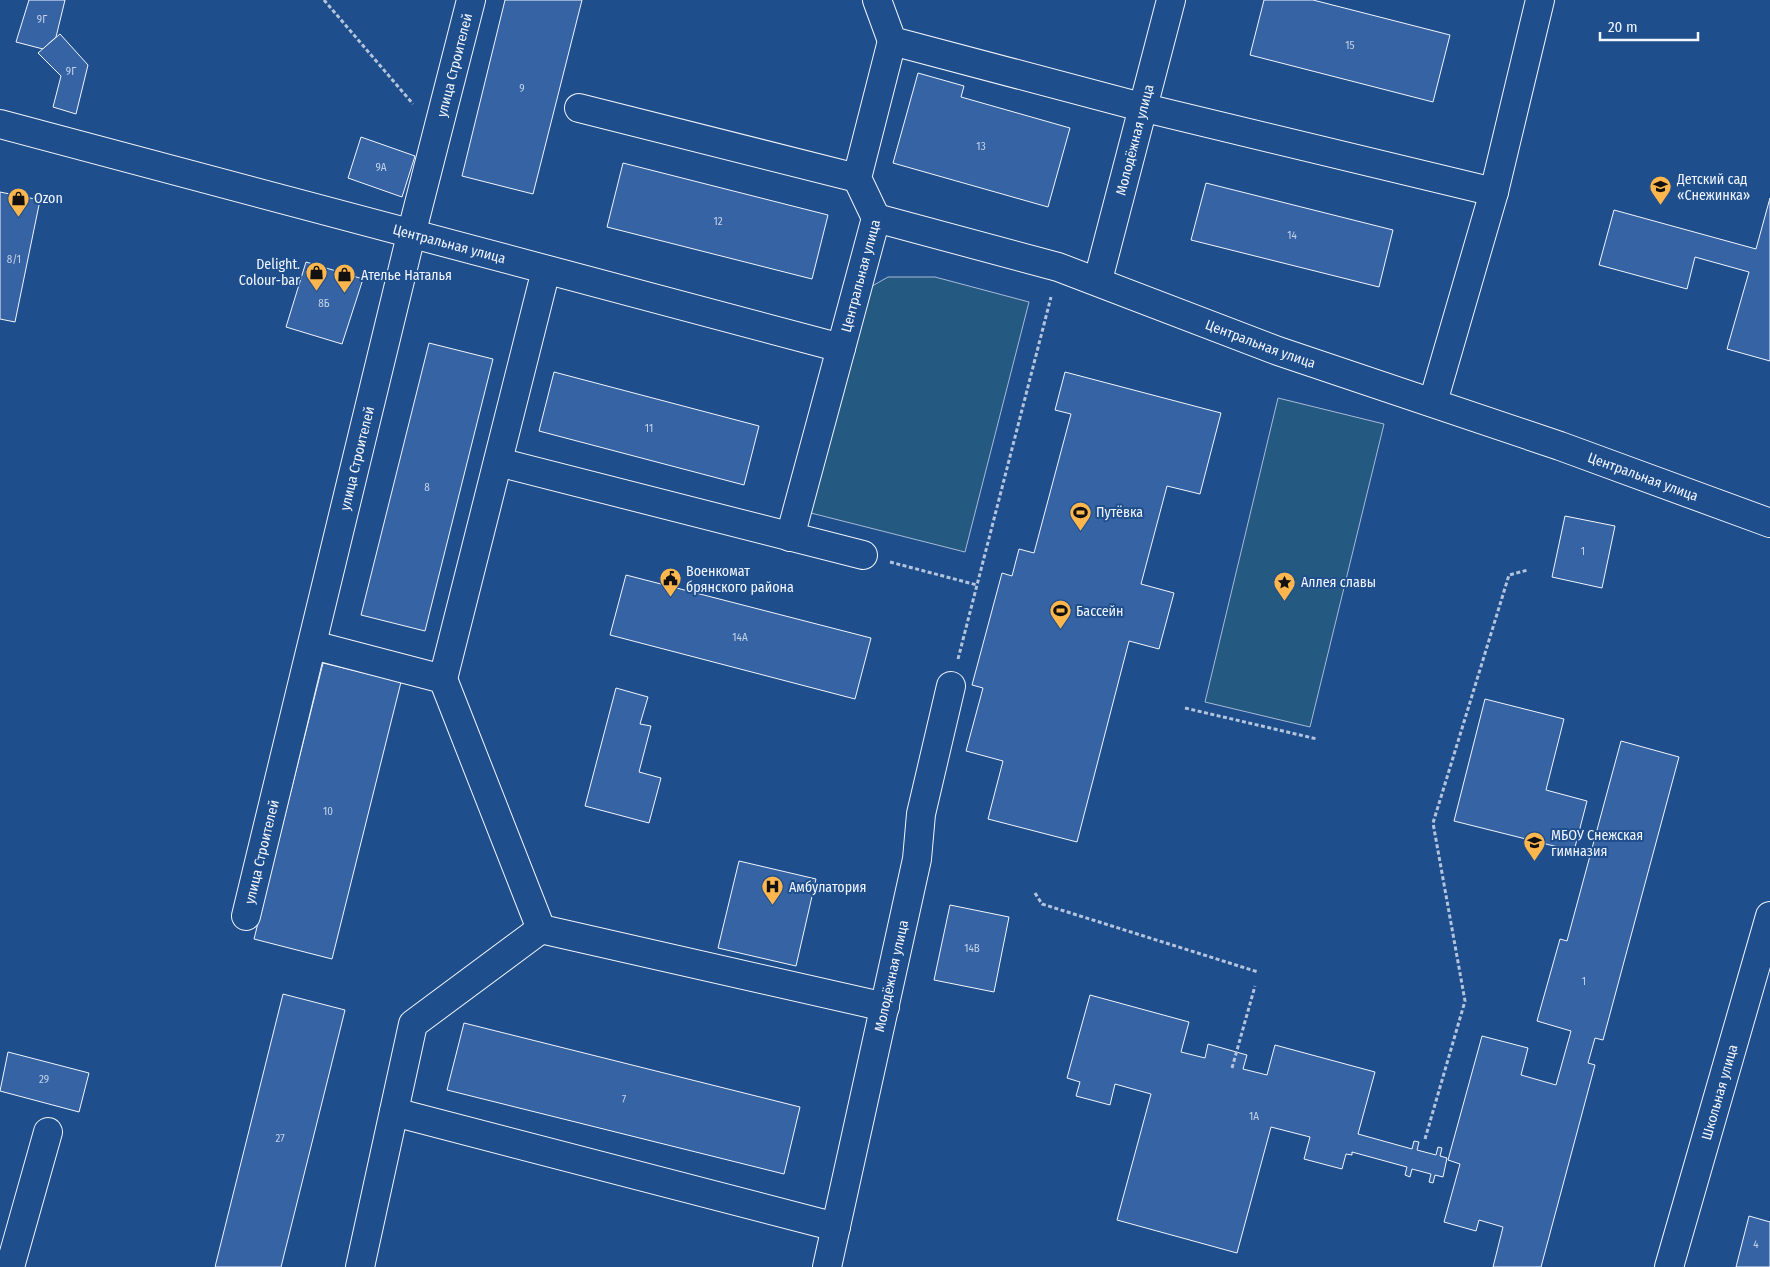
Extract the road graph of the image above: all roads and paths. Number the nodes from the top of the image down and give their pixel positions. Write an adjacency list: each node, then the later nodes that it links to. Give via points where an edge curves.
1 (324, 0): 10 (path)
2 (472, 0): 10 (street, улица Строителей)
3 (877, 0): 6 (street)
4 (1171, 0): 8 (street, Молодёжная улица)
5 (1540, 0): 12 (street)
6 (892, 41): 8 (street); 11 (street)
7 (579, 108): 11 (street)
8 (1145, 108): 12 (street); 17 (street, Молодёжная улица)
9 (0, 124): 14 (street, Центральная улица)
10 (438, 133): 14 (street, улица Строителей)
11 (857, 178): 13 (street)
12 (1494, 192): 19 (street)
13 (876, 218): 15 (street, Центральная улица); 18 (street, Центральная улица)
14 (411, 235): 16 (street, Центральная улица); 26 (street, улица Строителей)
15 (1058, 267): 17 (street, Центральная улица); 25 (path)
16 (546, 270): 18 (street, Центральная улица); 20 (street)
17 (1098, 280): 19 (street, Центральная улица, via 1278,351)
18 (841, 348): 22 (street)
19 (1433, 402): 21 (street, Центральная улица)
20 (498, 462): 22 (street); 27 (street)
21 (1770, 523)
22 (790, 537): 23 (street)
23 (863, 555): 25 (path)
24 (1528, 570): 41 (path, via 1509,575 1433,822 1465,1001)
25 (977, 585): 28 (path)
26 (313, 645): 27 (street); 32 (street, улица Строителей)
27 (444, 679): 34 (street)
28 (951, 686): 37 (street, Молодёжная улица, via 921,814 917,860)
29 (1185, 708): 30 (path)
30 (1317, 739)
31 (1035, 893): 35 (path, via 1042,904)
32 (246, 916)
33 (1770, 916): 46 (street, Школьная улица)
34 (541, 929): 37 (street); 39 (street, via 412,1024)
35 (1258, 972)
36 (1255, 986): 38 (path)
37 (885, 1007): 42 (street, Молодёжная улица)
38 (1232, 1068)
39 (394, 1112): 42 (street); 44 (street)
40 (48, 1132): 43 (street)
41 (1425, 1138)
42 (836, 1226): 45 (street, Молодёжная улица)
43 (10, 1267)
44 (360, 1267)
45 (827, 1267)
46 (1669, 1267)

